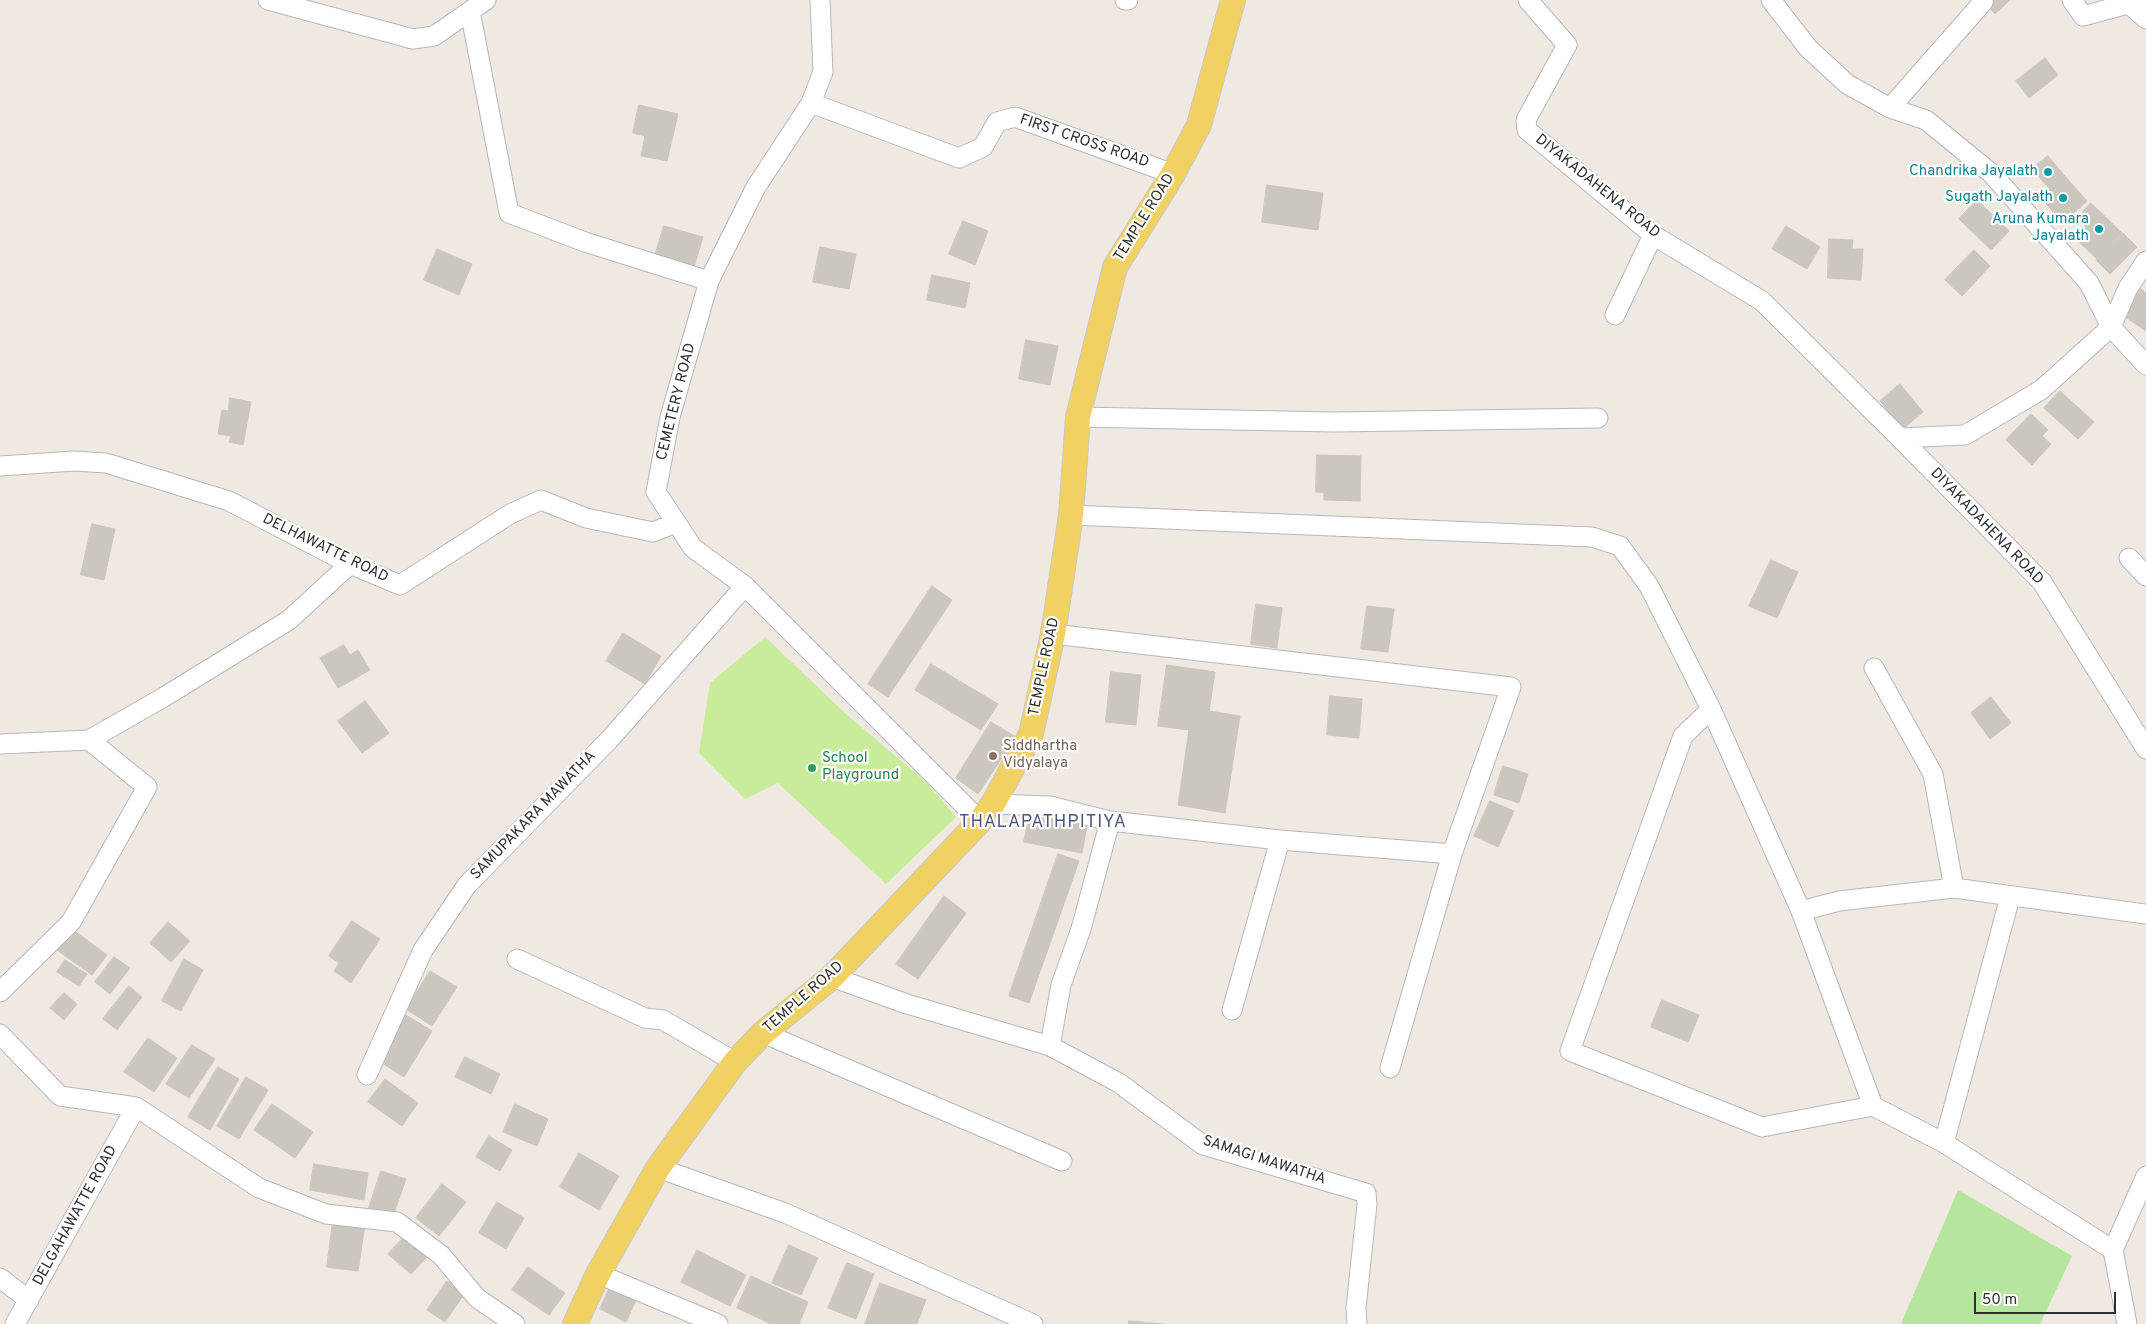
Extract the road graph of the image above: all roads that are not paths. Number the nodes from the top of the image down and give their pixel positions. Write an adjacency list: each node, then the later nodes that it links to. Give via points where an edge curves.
1 (268, 0): 10 (street, via 414,39 434,36)
2 (486, 0): 10 (street)
3 (820, 0): 12 (street, CEMETERY ROAD, via 823,72)
4 (1233, 0): 14 (main road, TEMPLE ROAD, via 1199,125)
5 (1528, 0): 15 (street, DIYAKADAHENA ROAD, via 1568,45 1526,120 1527,130)
6 (1770, 0): 13 (street, via 1808,48 1847,84)
7 (1982, 0): 13 (street)
8 (2072, 0): 9 (street, via 2082,16)
9 (2135, 2): 11 (street)
10 (470, 11): 17 (street, via 509,213 585,242)
11 (2146, 19)
12 (811, 103): 14 (street, FIRST CROSS ROAD, via 959,158 983,147 997,122 1015,117); 17 (street, CEMETERY ROAD, via 756,187)
13 (1890, 108): 19 (street, via 1926,120 1991,173 2089,283)
14 (1173, 174): 21 (main road, TEMPLE ROAD, via 1115,267)
15 (1653, 235): 18 (street); 23 (street, DIYAKADAHENA ROAD, via 1762,301)
16 (2145, 264): 19 (street, via 2128,288)
17 (710, 281): 26 (street, CEMETERY ROAD, via 670,417 656,492)
18 (1615, 316)
19 (2111, 328): 20 (street); 23 (street, via 2041,390 1965,435)
20 (2146, 366)
21 (1078, 417): 22 (street, via 1335,422); 25 (main road, TEMPLE ROAD)
22 (1598, 418)
23 (1900, 438): 36 (street, DIYAKADAHENA ROAD, via 2042,582)
24 (0, 466): 28 (street, DELHAWATTE ROAD, via 74,461 106,463 229,501)
25 (1071, 515): 31 (main road, TEMPLE ROAD); 33 (street, via 1592,537 1620,546 1650,586)
26 (676, 522): 28 (street, DELHAWATTE ROAD, via 653,532 586,518 541,500 510,514 400,585); 30 (street, CEMETERY ROAD, via 693,548)
27 (2129, 558): 29 (street)
28 (350, 564): 34 (street, via 289,620)
29 (2146, 576)
30 (744, 586): 37 (street, CEMETERY ROAD); 54 (street, SAMUPAKARA MAWATHA, via 609,740 467,885 423,950)
31 (1052, 634): 37 (main road, TEMPLE ROAD, via 1031,734); 40 (street, via 1511,687)
32 (1874, 668): 41 (street, via 1933,774)
33 (1711, 709): 43 (street); 55 (street, via 1683,736 1570,1051 1762,1127)
34 (89, 740): 35 (street); 47 (street, via 147,787 71,922)
35 (0, 744)
36 (2146, 749)
37 (987, 813): 38 (street, via 1050,806); 46 (main road, TEMPLE ROAD)
38 (1110, 821): 39 (street); 51 (street, via 1081,929 1061,985)
39 (1280, 840): 40 (street); 48 (street)
40 (1452, 854): 53 (street)
41 (1954, 888): 42 (street); 43 (street, via 1839,901)
42 (2010, 897): 44 (street); 57 (street)
43 (1801, 911): 55 (street)
44 (2146, 914)
45 (517, 959): 52 (street, via 645,1018 663,1020)
46 (832, 977): 49 (main road, TEMPLE ROAD); 51 (street, via 907,1004)
47 (0, 992)
48 (1232, 1010)
49 (763, 1033): 52 (main road, TEMPLE ROAD); 58 (street)
50 (0, 1034): 56 (street, via 60,1096)
51 (1050, 1046): 70 (street, SAMAGI MAWATHA, via 1119,1082 1203,1145 1366,1193 1356,1308)
52 (735, 1062): 59 (main road, TEMPLE ROAD)
53 (1390, 1068)
54 (367, 1075)
55 (1873, 1106): 57 (street)
56 (136, 1107): 64 (street, DELGAHAWATTE ROAD); 66 (street, via 258,1188 326,1214 396,1222 441,1255 477,1298)
57 (1944, 1143): 61 (street)
58 (1062, 1161)
59 (658, 1168): 62 (main road, TEMPLE ROAD); 69 (street, via 785,1213)
60 (2146, 1176): 61 (street)
61 (2113, 1250): 71 (street)
62 (598, 1274): 67 (main road, TEMPLE ROAD); 68 (street)
63 (0, 1278): 64 (street)
64 (29, 1300): 65 (street, DELGAHAWATTE ROAD)
65 (15, 1324)
66 (515, 1324)
67 (575, 1324)
68 (718, 1324)
69 (1033, 1324)
70 (1358, 1324)
71 (2127, 1324)

